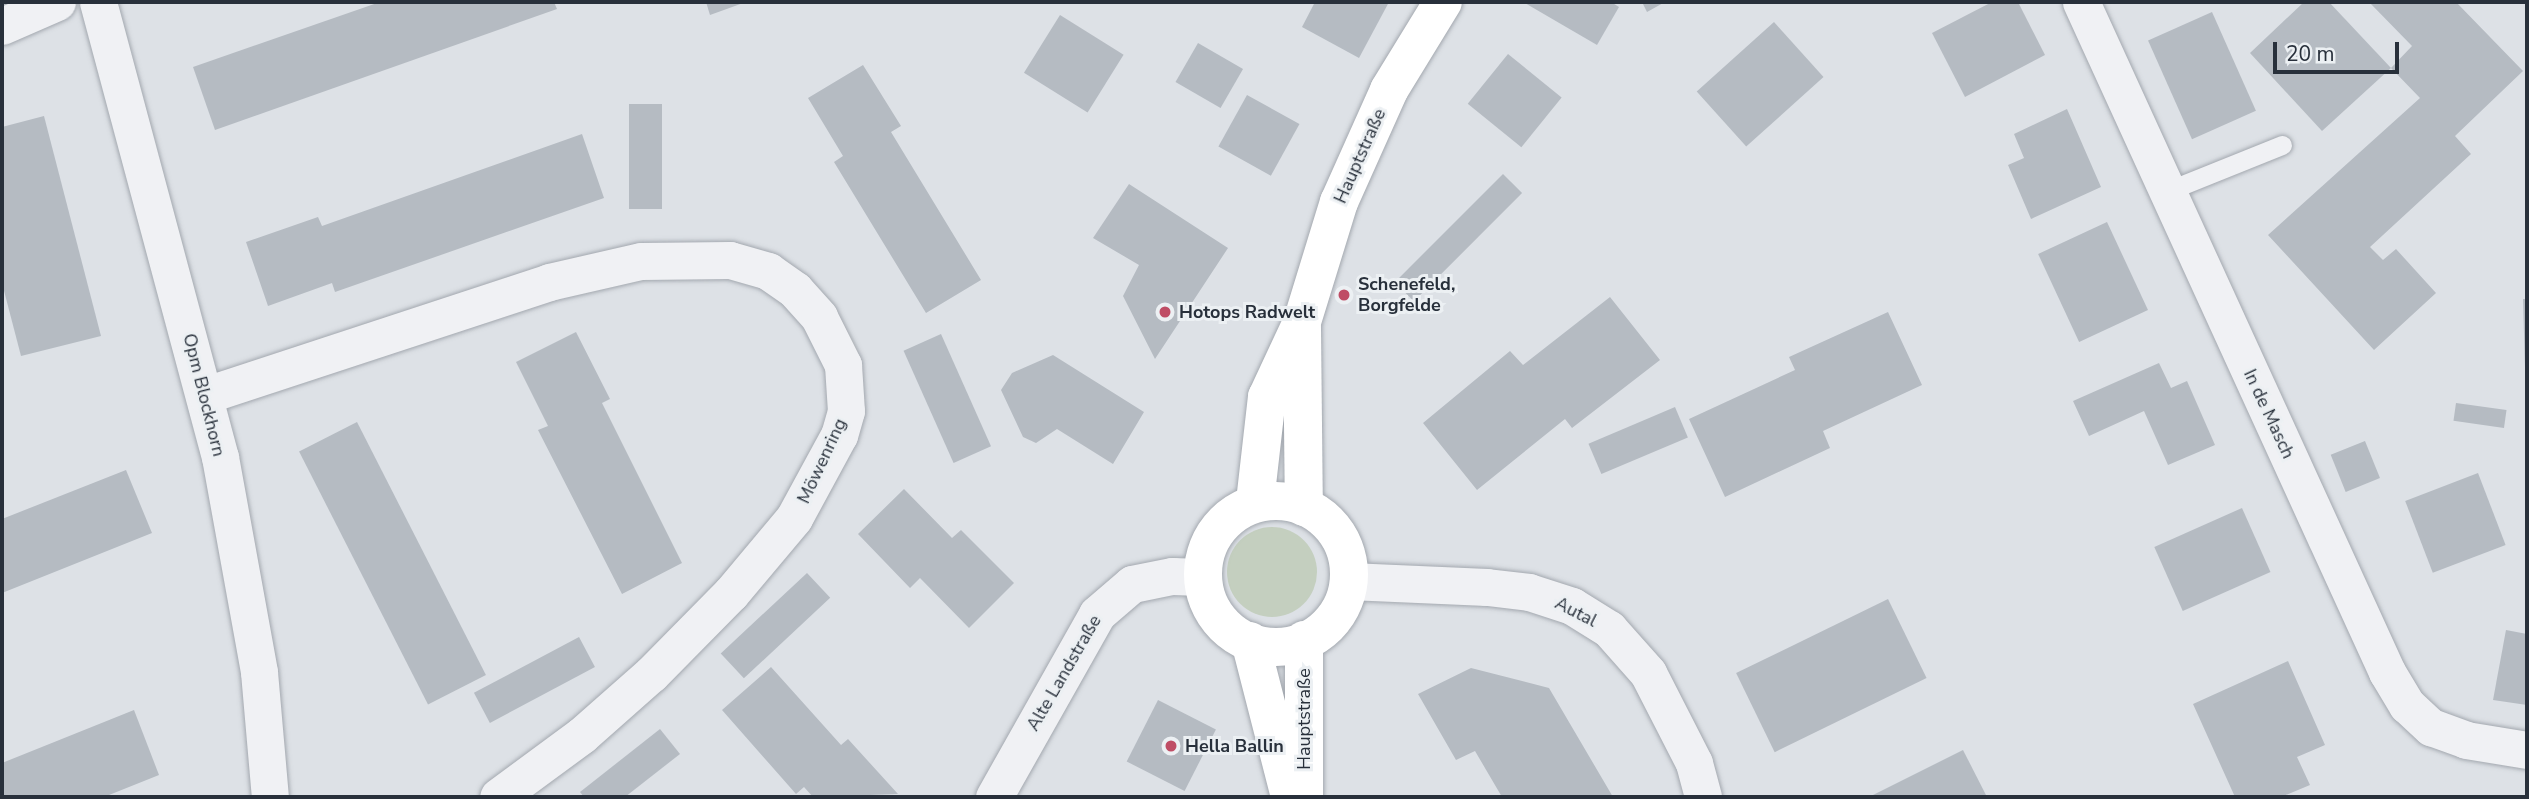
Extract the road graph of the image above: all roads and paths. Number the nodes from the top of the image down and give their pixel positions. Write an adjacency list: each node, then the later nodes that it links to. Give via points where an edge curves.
1 (57, 2): 5 (street)
2 (98, 2): 9 (street, Opm Blockhorn)
3 (1443, 2): 8 (main road, Hauptstraße, via 1389,90 1345,190)
4 (2081, 2): 7 (street, In de Masch)
5 (2, 26)
6 (2282, 145): 7 (lane)
7 (2165, 192): 16 (street, In de Masch, via 2387,672 2407,705 2431,727 2466,740)
8 (1302, 322): 10 (main road, Hauptstraße, via 1267,397); 11 (main road, Hauptstraße)
9 (206, 395): 17 (street, Opm Blockhorn, via 236,531 259,672); 18 (street, Möwenring, via 549,282 641,261 730,261 768,271 795,290 819,317 844,366 846,411 839,435 794,518 731,593 651,674 582,735)
10 (1255, 502): 11 (main road, via 1284,501); 12 (main road, via 1217,530 1205,552)
11 (1304, 507): 13 (main road, Hauptstraße, via 1338,536 1348,558)
12 (1202, 577): 15 (main road, Hauptstraße, via 1207,600 1219,621); 19 (street, Alte Landstraße, via 1152,579 1132,584 1110,600 1079,642)
13 (1349, 581): 14 (main road, Hauptstraße, via 1336,617); 22 (street, Autal, via 1487,587 1529,592 1572,606 1609,629 1648,673 1695,763)
14 (1304, 640): 15 (main road, Hauptstraße, via 1284,646); 21 (main road, Hauptstraße)
15 (1250, 641): 20 (main road, Hauptstraße)
16 (2527, 750)
17 (270, 797)
18 (498, 797)
19 (994, 797)
20 (1290, 797)
21 (1304, 797)
22 (1703, 797)

